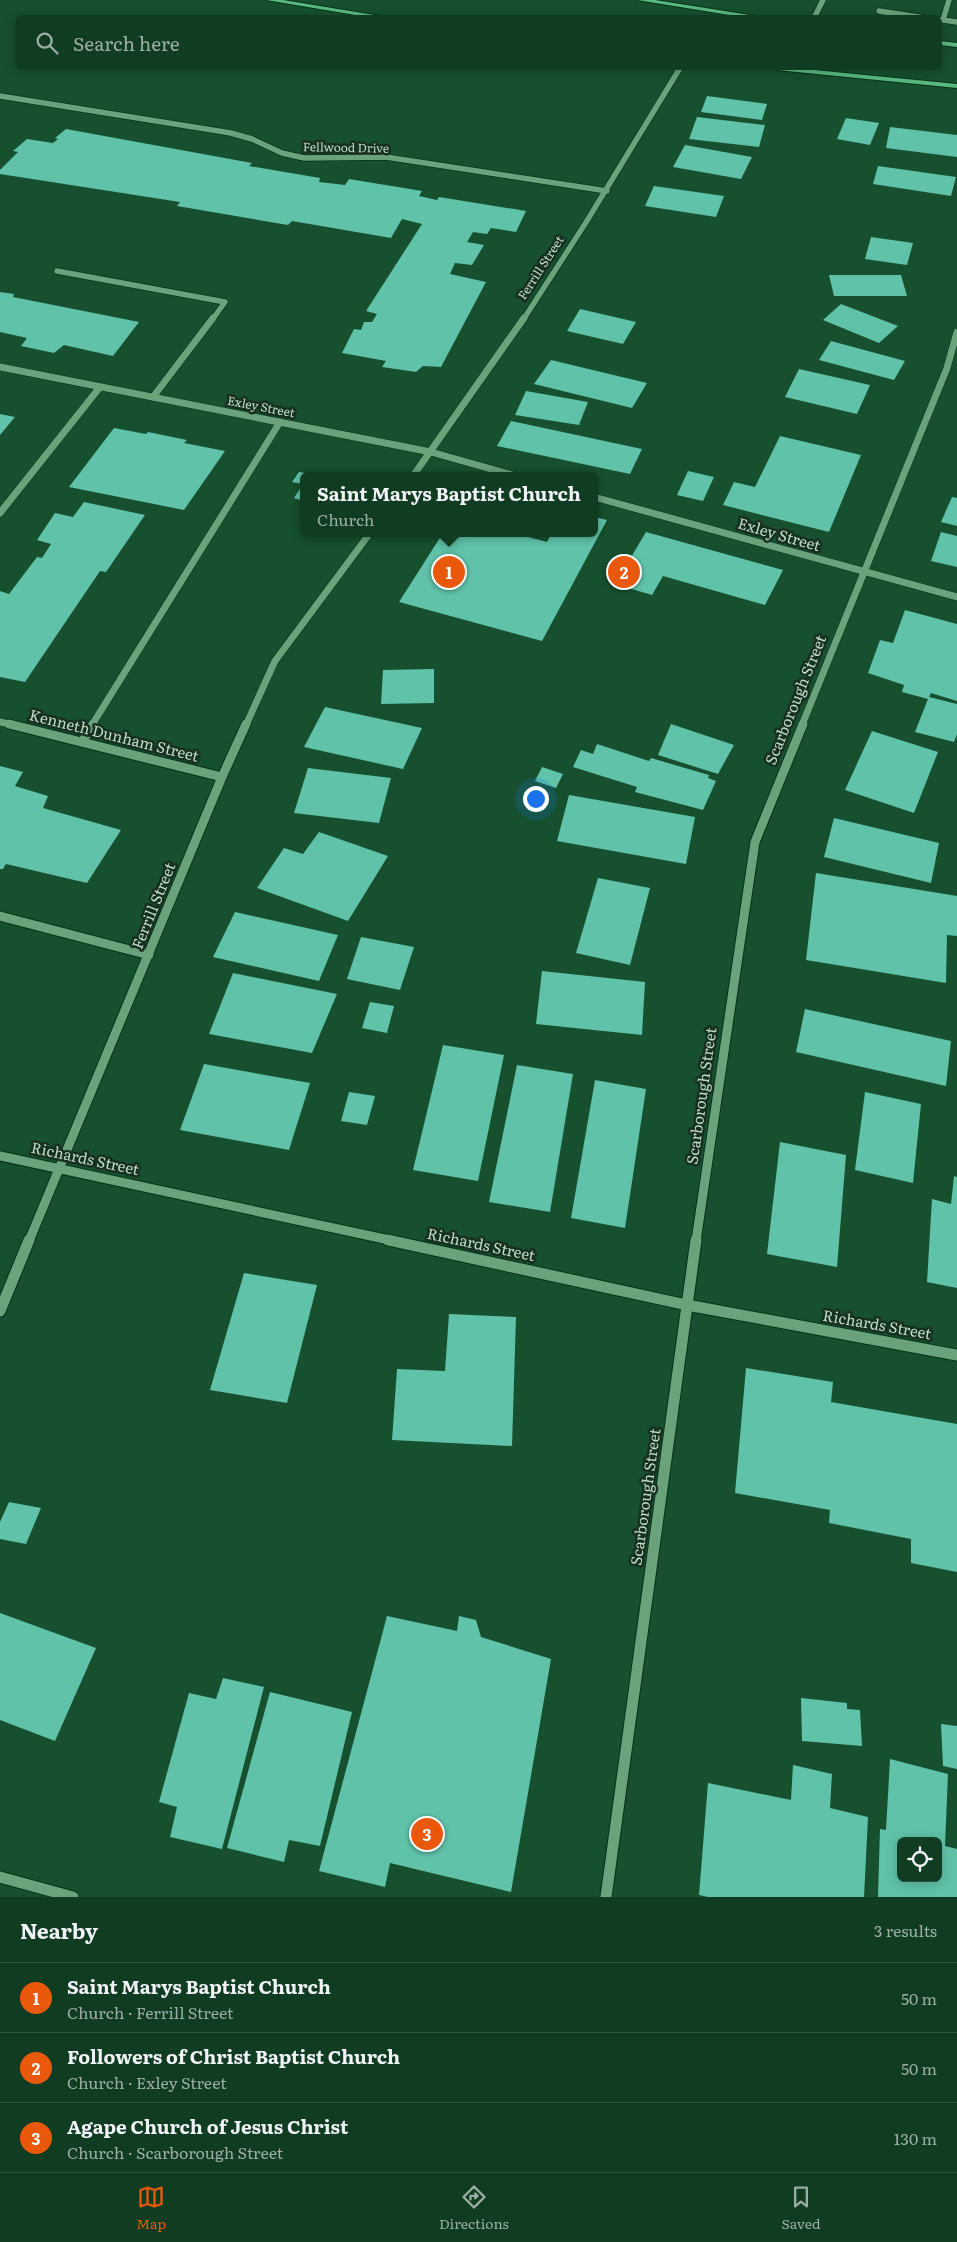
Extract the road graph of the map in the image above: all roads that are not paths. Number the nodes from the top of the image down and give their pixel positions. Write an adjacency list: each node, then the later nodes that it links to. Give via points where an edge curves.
1 (269, 0): 7 (main road)
2 (640, 0): 5 (main road)
3 (823, 0): 9 (street)
4 (949, 0): 11 (street)
5 (665, 2): 8 (main road)
6 (879, 11): 10 (street)
7 (370, 15)
8 (747, 15)
9 (816, 15)
10 (905, 15)
11 (942, 18)
12 (942, 20): 13 (street)
13 (957, 22)
14 (942, 43): 15 (main road)
15 (957, 45)
16 (679, 70): 20 (street, Ferrill Street)
17 (797, 70): 18 (main road)
18 (957, 86)
19 (0, 96): 20 (street, Fellwood Drive, via 231,133 304,158 386,157)
20 (607, 190): 27 (street, Ferrill Street, via 468,402)
21 (57, 271): 25 (street, via 225,302)
22 (957, 332): 33 (street, Scarborough Street, via 947,368)
23 (0, 367): 24 (street, Exley Street)
24 (100, 387): 25 (street, Exley Street); 31 (street)
25 (153, 397): 26 (street, Exley Street)
26 (280, 422): 27 (street, Exley Street); 36 (street)
27 (431, 452): 28 (street, Ferrill Street); 29 (street, Exley Street)
28 (416, 472)
29 (502, 472)
30 (598, 499): 33 (street, Exley Street)
31 (0, 513)
32 (367, 537): 37 (street, Ferrill Street, via 275,660)
33 (863, 573): 34 (street, Exley Street); 42 (street, Scarborough Street, via 755,842)
34 (957, 597)
35 (0, 722): 36 (street, Kenneth Dunham Street)
36 (82, 742): 37 (street, Kenneth Dunham Street)
37 (222, 777): 39 (street, Ferrill Street)
38 (0, 916): 39 (street)
39 (149, 955): 41 (street, Ferrill Street)
40 (0, 1156): 41 (street, Richards Street)
41 (58, 1168): 42 (street, Richards Street); 43 (street, Ferrill Street)
42 (687, 1305): 44 (street, Richards Street); 47 (street, Scarborough Street)
43 (0, 1311)
44 (957, 1355)
45 (0, 1877): 46 (street)
46 (73, 1897)
47 (606, 1897)

